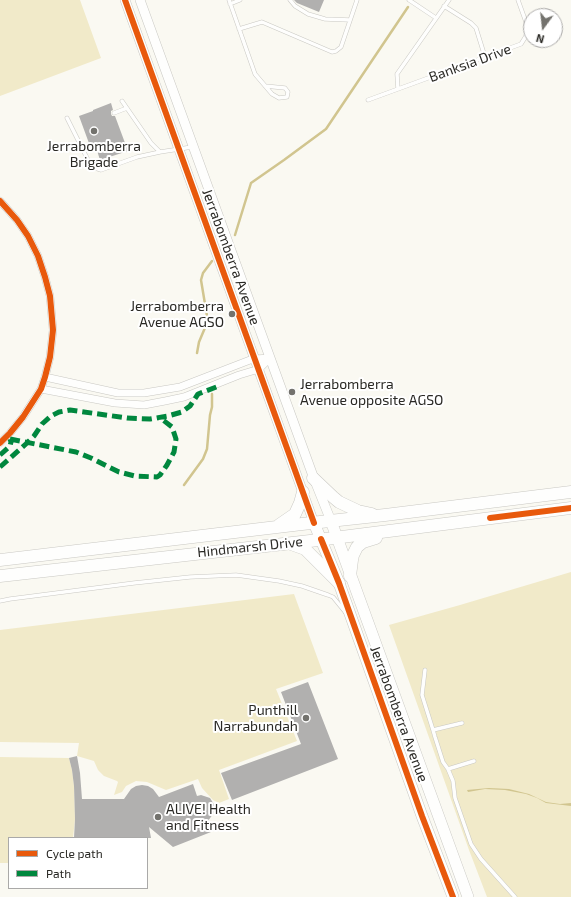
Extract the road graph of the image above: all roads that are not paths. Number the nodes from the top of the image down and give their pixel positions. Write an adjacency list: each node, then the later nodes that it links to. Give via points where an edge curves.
1 (125, 0): 23 (street, Jerrabomberra Avenue)
2 (140, 0): 22 (street, Jerrabomberra Avenue)
3 (240, 0): 9 (lane)
4 (290, 0): 12 (lane, via 308,14 325,19)
5 (357, 0): 12 (lane)
6 (409, 0): 11 (lane)
7 (449, 0): 10 (lane)
8 (518, 0): 14 (lane, Banksia Drive, via 528,25 526,36 520,44)
9 (230, 2): 13 (lane)
10 (444, 6): 11 (lane); 14 (lane, via 476,28)
11 (436, 18): 16 (lane, via 398,74)
12 (350, 20): 13 (lane, via 341,47 332,52 262,22)
13 (239, 29): 15 (lane, via 255,74)
14 (485, 57): 16 (lane, Banksia Drive)
15 (265, 86): 15 (lane, via 285,88 288,92 286,97 279,98)
16 (398, 89): 17 (lane, Banksia Drive)
17 (368, 100)
18 (122, 101): 19 (lane)
19 (127, 108): 20 (lane); 24 (lane)
20 (114, 113)
21 (67, 118): 24 (lane, via 94,168 101,170)
22 (193, 147): 23 (lane); 26 (street, Jerrabomberra Avenue)
23 (179, 149): 24 (lane); 27 (street, Jerrabomberra Avenue)
24 (160, 152)
25 (0, 201): 31 (street, via 28,236 38,256 50,296 53,330)
26 (262, 335): 27 (street); 28 (street, Jerrabomberra Avenue)
27 (248, 340): 29 (street, Jerrabomberra Avenue)
28 (270, 358): 29 (street); 30 (street); 34 (street, Jerrabomberra Avenue)
29 (255, 359): 30 (street, Jerrabomberra Avenue); 31 (street, via 180,387 144,393 118,393)
30 (259, 369): 32 (street, via 165,402 144,405 115,403); 35 (street, Jerrabomberra Avenue)
31 (45, 377): 32 (street)
32 (41, 389): 33 (street, via 23,417)
33 (0, 442)
34 (313, 478): 38 (main road, via 343,504 358,511); 39 (street, Jerrabomberra Avenue)
35 (303, 492): 40 (street, Jerrabomberra Avenue); 42 (main road, via 295,514)
36 (571, 492): 38 (main road, Hindmarsh Drive)
37 (571, 508): 41 (main road, Hindmarsh Drive)
38 (385, 515): 39 (main road, Hindmarsh Drive)
39 (331, 521): 40 (main road, Hindmarsh Drive); 43 (main road, Jerrabomberra Avenue)
40 (314, 523): 42 (main road, Hindmarsh Drive); 44 (main road, Jerrabomberra Avenue)
41 (426, 526): 43 (main road, Hindmarsh Drive); 48 (main road, via 363,542 353,555)
42 (274, 528): 46 (main road, Hindmarsh Drive)
43 (336, 537): 44 (main road, Hindmarsh Drive); 48 (main road, Jerrabomberra Avenue)
44 (321, 539): 45 (main road, Hindmarsh Drive); 49 (main road, Jerrabomberra Avenue)
45 (288, 543): 47 (main road, Hindmarsh Drive); 49 (main road, via 305,550)
46 (0, 560)
47 (0, 576)
48 (350, 576): 55 (main road, Jerrabomberra Avenue)
49 (339, 583): 51 (main road, Jerrabomberra Avenue)
50 (0, 601): 51 (lane, via 134,583 236,575 302,586 333,597)
51 (352, 622): 58 (main road, Jerrabomberra Avenue)
52 (424, 670): 54 (lane, via 422,695)
53 (462, 723): 54 (lane)
54 (433, 730): 57 (lane, via 443,762)
55 (414, 751): 58 (main road); 59 (main road, Jerrabomberra Avenue)
56 (474, 761): 57 (lane)
57 (448, 769): 62 (lane, via 471,844 481,859)
58 (408, 770): 59 (main road); 60 (main road, Jerrabomberra Avenue, via 422,816)
59 (425, 780): 61 (main road, Jerrabomberra Avenue)
60 (453, 897)
61 (468, 897)
62 (516, 897)

